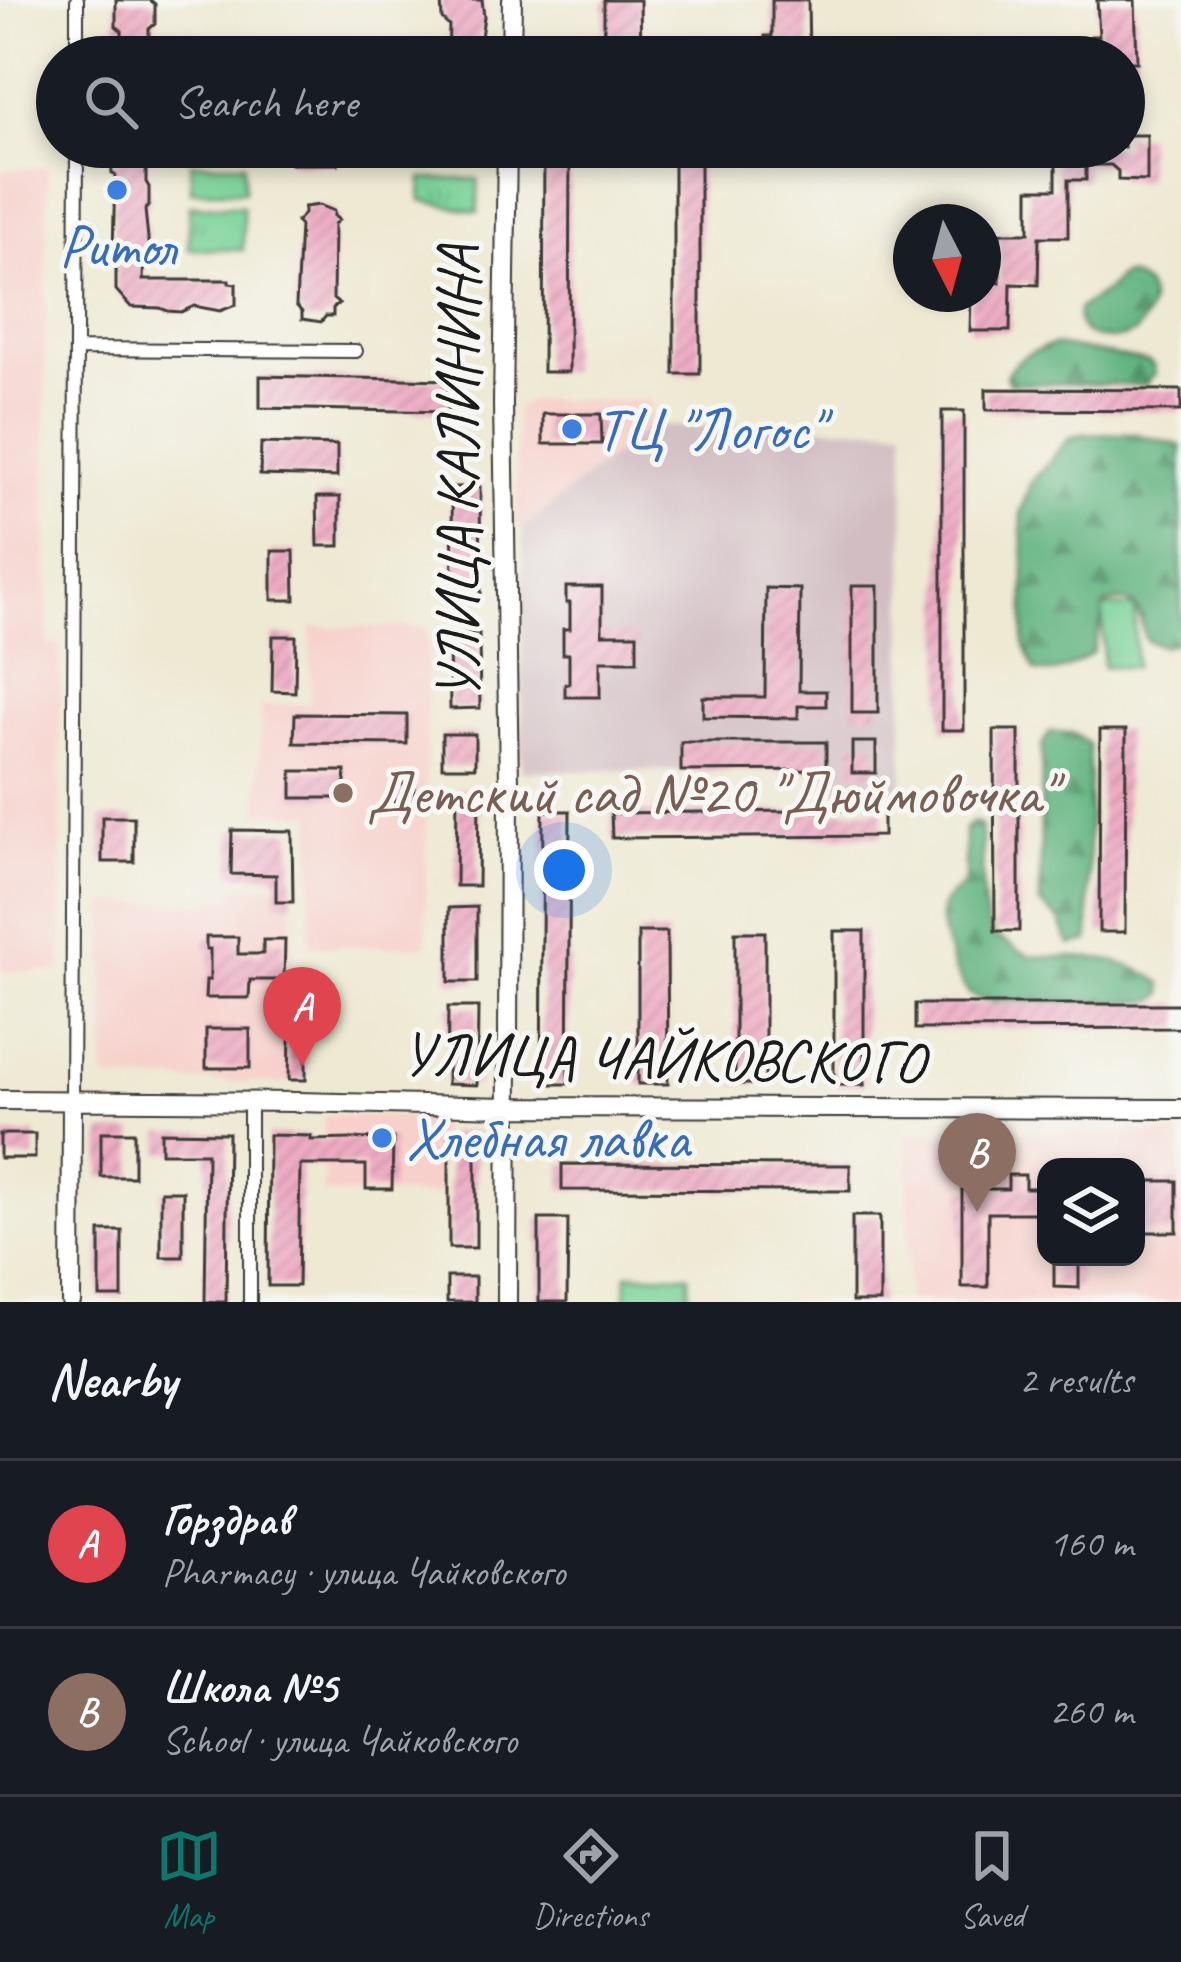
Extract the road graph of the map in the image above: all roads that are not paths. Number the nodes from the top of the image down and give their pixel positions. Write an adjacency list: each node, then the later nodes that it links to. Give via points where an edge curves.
1 (77, 0): 3 (street)
2 (512, 0): 4 (main road)
3 (77, 36)
4 (512, 36)
5 (76, 168): 7 (street)
6 (507, 168): 12 (main road, УЛИЦА КАЛИНИНА)
7 (76, 349): 8 (street); 10 (street)
8 (356, 352)
9 (0, 1100): 10 (main road, УЛИЦА ЧАЙКОВСКОГО)
10 (72, 1101): 11 (main road, УЛИЦА ЧАЙКОВСКОГО); 14 (main road)
11 (250, 1102): 12 (main road, УЛИЦА ЧАЙКОВСКОГО); 15 (street)
12 (507, 1107): 13 (main road, УЛИЦА ЧАЙКОВСКОГО); 16 (main road, УЛИЦА КАЛИНИНА)
13 (1181, 1109)
14 (70, 1302)
15 (250, 1302)
16 (508, 1302)

